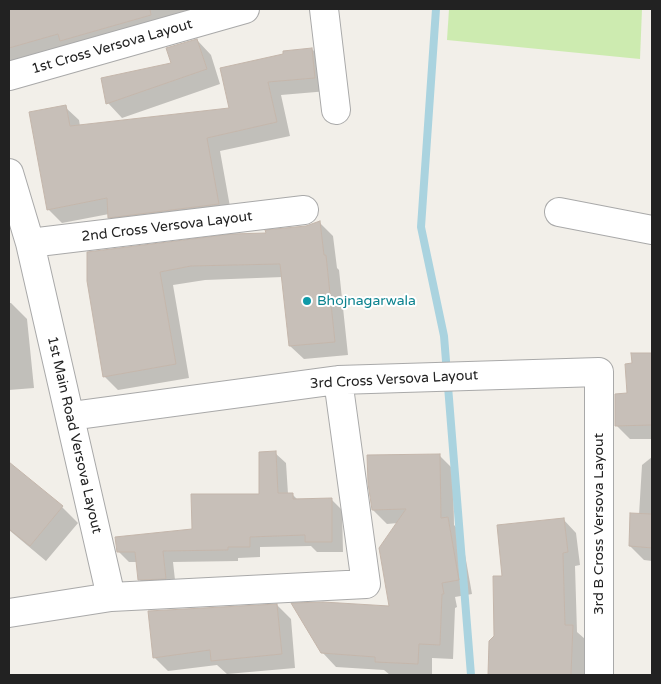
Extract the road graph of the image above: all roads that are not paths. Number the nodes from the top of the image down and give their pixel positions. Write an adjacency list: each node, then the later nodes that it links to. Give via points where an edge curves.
1 (245, 9): 3 (street, 1st Cross Versova Layout)
2 (324, 9): 4 (street)
3 (9, 76)
4 (336, 110)
5 (9, 173): 9 (street, 1st Main Road Versova Layout)
6 (304, 210): 9 (street, 2nd Cross Versova Layout)
7 (559, 212): 8 (street)
8 (652, 230)
9 (30, 243): 12 (street, 1st Main Road Versova Layout)
10 (599, 372): 11 (street, 3rd Cross Versova Layout); 15 (street, 3rd B Cross Versova Layout)
11 (338, 380): 12 (street, 3rd Cross Versova Layout); 13 (street, via 366,584)
12 (70, 416): 13 (street, 1st Main Road Versova Layout)
13 (111, 597): 14 (street)
14 (9, 613)
15 (599, 675)

